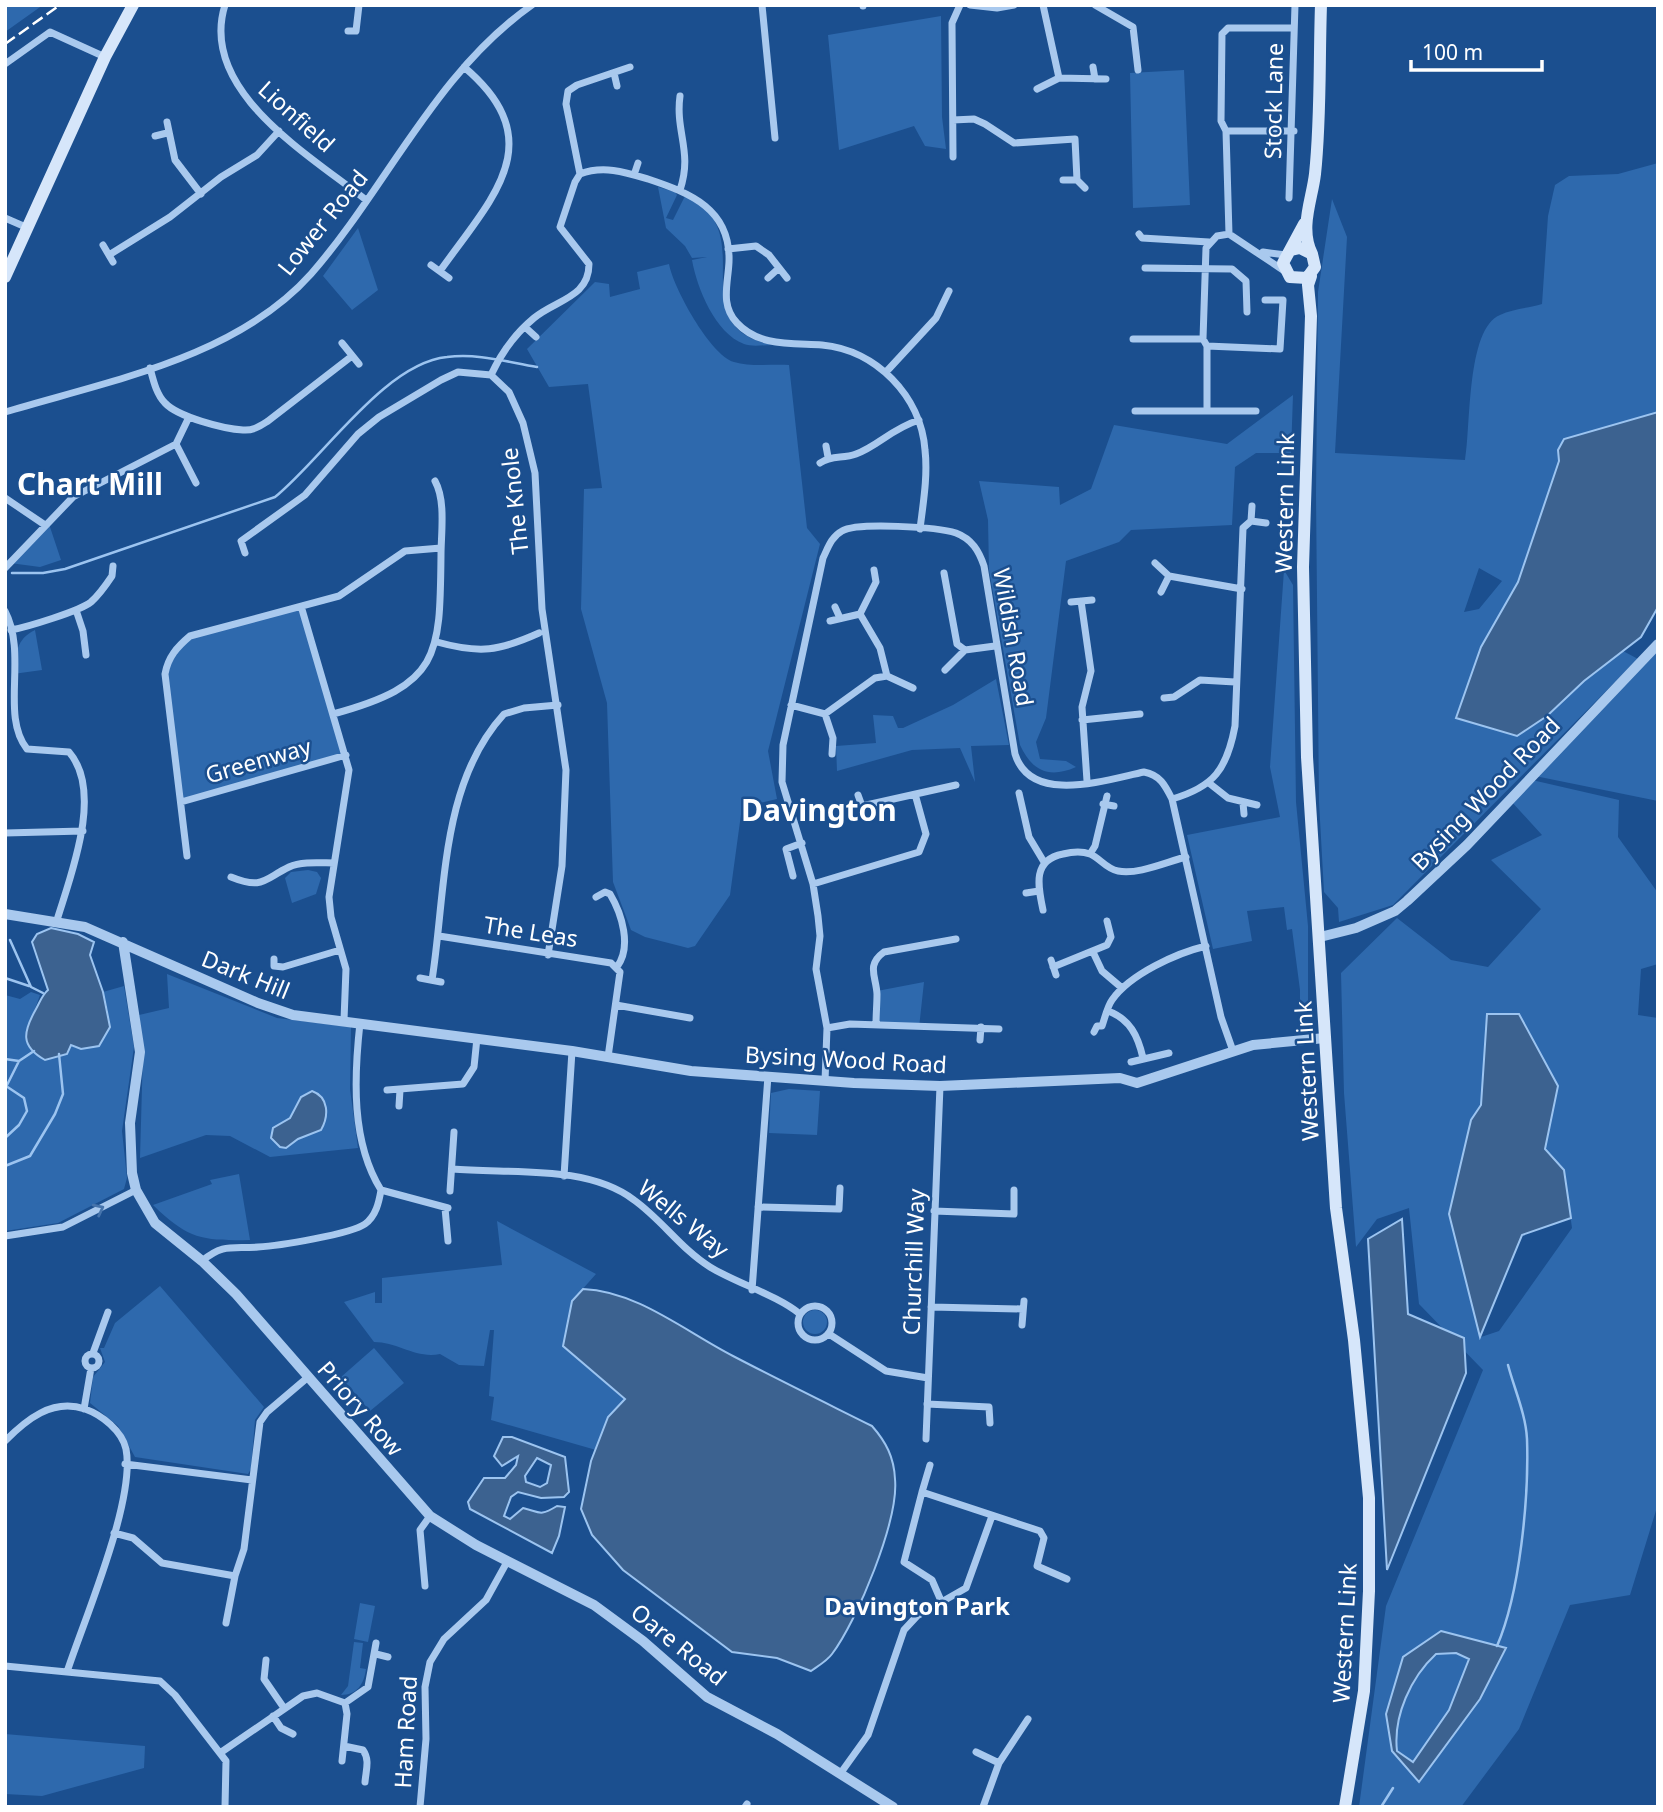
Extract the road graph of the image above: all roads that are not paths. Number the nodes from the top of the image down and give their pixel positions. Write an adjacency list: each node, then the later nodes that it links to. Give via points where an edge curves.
1 (133, 5): 15 (main road)
2 (225, 5): 30 (street, Lionfield, via 222,30 229,65 249,103)
3 (359, 5): 14 (street, via 356,31)
4 (531, 5): 17 (street, Lower Road, via 492,35)
5 (762, 5): 35 (street)
6 (960, 5): 28 (street, via 952,23)
7 (970, 5): 8 (street)
8 (1014, 5)
9 (1043, 5): 22 (street)
10 (1095, 5): 20 (street, via 1133,27)
11 (1295, 5): 13 (street, Stock Lane)
12 (1321, 5): 47 (main road, via 1315,173)
13 (1293, 28): 31 (street, via 1224,31 1220,121); 32 (street, Stock Lane)
14 (348, 31)
15 (105, 57): 16 (street, via 50,32); 49 (main road)
16 (5, 64)
17 (464, 66): 46 (street, Lower Road); 62 (street, via 487,86 502,113 509,152 507,170)
18 (630, 67): 21 (street)
19 (1093, 67): 23 (street)
20 (1138, 70)
21 (614, 73): 25 (street); 38 (street, via 568,91 566,104)
22 (1059, 78): 23 (street); 26 (street)
23 (1095, 79): 24 (street)
24 (1106, 79)
25 (617, 86)
26 (1037, 89)
27 (680, 96): 43 (street, via 674,108 687,167)
28 (953, 120): 36 (street); 41 (street, via 974,119 1014,143 1075,139)
29 (167, 122): 33 (street)
30 (279, 131): 44 (street, via 257,155); 46 (street, Lionfield)
31 (1226, 131): 32 (street); 51 (street)
32 (1294, 131): 45 (street, Stock Lane)
33 (167, 133): 34 (street); 44 (street, via 174,160)
34 (155, 136)
35 (775, 138)
36 (953, 157)
37 (638, 163): 39 (street)
38 (580, 174): 39 (street, via 611,169); 72 (street, via 560,227 589,264 586,283)
39 (634, 175): 43 (street)
40 (1063, 180): 41 (street)
41 (1077, 180): 42 (street)
42 (1085, 188)
43 (680, 190): 54 (street, via 708,207 723,230)
44 (201, 194): 53 (street, via 111,258)
45 (1289, 198)
46 (366, 200): 80 (street, Lower Road, via 309,276 287,295 224,337)
47 (1307, 217): 56 (main road); 57 (main road)
48 (5, 218): 49 (street)
49 (27, 228): 65 (main road)
50 (1139, 234): 52 (street)
51 (1229, 234): 52 (street); 55 (street)
52 (1209, 242): 61 (street)
53 (103, 245)
54 (728, 249): 59 (street, via 756,246); 81 (street, via 727,305 748,333 766,340 845,350)
55 (1256, 249): 56 (street, via 1273,255); 63 (street)
56 (1288, 252): 57 (main road, via 1300,248); 63 (main road, via 1283,263)
57 (1312, 254): 64 (main road, via 1316,263)
58 (431, 265): 62 (street)
59 (779, 268): 67 (street); 68 (street)
60 (1145, 268): 61 (street)
61 (1206, 269): 71 (street, via 1229,268 1247,281); 76 (street)
62 (440, 271): 66 (street)
63 (1290, 275): 64 (main road); 73 (main road, Western Link)
64 (1311, 276): 73 (main road, Western Link)
65 (5, 277)
66 (449, 278)
67 (768, 278)
68 (787, 278)
69 (949, 291): 81 (street, via 936,318)
70 (1265, 300): 76 (street, via 1283,300 1280,349)
71 (1247, 312)
72 (525, 327): 74 (street); 82 (street, via 503,352)
73 (1310, 330): 181 (main road, Western Link, via 1304,465 1304,685 1311,850)
74 (536, 337)
75 (1133, 339): 76 (street)
76 (1205, 342): 84 (street)
77 (342, 343): 78 (street)
78 (352, 356): 79 (street); 87 (street, via 254,429)
79 (359, 365)
80 (150, 368): 86 (street, Lower Road); 87 (street, via 163,402)
81 (886, 372): 88 (street)
82 (491, 375): 102 (street, via 458,372 379,417 358,434 305,495 241,541); 138 (street, The Knole, via 509,393 523,423 535,473 542,609)
83 (1135, 411): 84 (street)
84 (1207, 411): 85 (street)
85 (1256, 411)
86 (5, 412)
87 (188, 417): 89 (street)
88 (919, 421): 91 (street, via 893,430 853,455); 100 (street, via 925,449)
89 (176, 444): 94 (street); 99 (street, via 73,497)
90 (826, 446): 91 (street)
91 (828, 457): 92 (street)
92 (820, 463)
93 (435, 481): 101 (street, via 440,490)
94 (197, 483)
95 (5, 498): 99 (street)
96 (1252, 506): 97 (street)
97 (1251, 521): 98 (street); 111 (street, via 1243,528)
98 (1266, 523)
99 (45, 525): 105 (street)
100 (920, 529): 129 (street, Wildish Road, via 956,533 978,550); 139 (street, Wildish Road, via 852,527 830,543)
101 (441, 548): 118 (street, via 405,551 339,596); 127 (street)
102 (245, 553)
103 (1155, 563): 108 (street)
104 (113, 566): 120 (street, via 113,576 101,592)
105 (5, 568)
106 (874, 570): 109 (street)
107 (944, 573): 113 (street)
108 (1169, 576): 111 (street); 114 (street)
109 (876, 582): 110 (street); 122 (street)
110 (885, 586)
111 (1241, 589): 134 (street)
112 (938, 590): 113 (street)
113 (948, 592): 130 (street, via 953,636)
114 (1161, 592)
115 (1092, 600): 117 (street)
116 (1071, 601): 117 (street)
117 (1081, 601): 144 (street, via 1091,671)
118 (301, 606): 141 (street); 156 (street, via 190,636 171,655 165,674)
119 (835, 607): 123 (street)
120 (76, 610): 125 (street); 131 (street)
121 (5, 611): 125 (street)
122 (860, 614): 123 (street); 133 (street, via 880,648)
123 (840, 618): 124 (street)
124 (830, 621)
125 (11, 630): 161 (street, via 6,698 12,732 27,749 62,750 74,758 81,784)
126 (539, 633): 127 (street, via 478,652)
127 (437, 642): 141 (street, via 425,665 399,690)
128 (1658, 644): 181 (street, Bysing Wood Road, via 1467,845 1407,901 1356,928)
129 (995, 646): 130 (street); 149 (street, Wildish Road, via 1019,766 1027,775 1055,786)
130 (965, 650): 132 (street)
131 (86, 655)
132 (945, 670)
133 (887, 676): 135 (street); 142 (street, via 875,678)
134 (1235, 682): 136 (street, via 1200,680); 150 (street, via 1231,748)
135 (914, 688)
136 (1174, 697): 137 (street); 140 (street)
137 (1164, 698)
138 (558, 705): 180 (street, via 503,714 472,763 444,869); 188 (street, The Knole, via 566,770 566,826)
139 (791, 705): 142 (street); 163 (street, Wildish Road, via 782,782)
140 (1179, 705)
141 (333, 714): 148 (street)
142 (825, 714): 145 (street)
143 (1140, 714): 144 (street, via 1128,711)
144 (1082, 720): 149 (street)
145 (833, 738): 146 (street); 147 (street)
146 (842, 739)
147 (832, 754)
148 (345, 755): 156 (street, Greenway); 168 (street, via 348,788)
149 (1087, 781): 155 (street, Wildish Road, via 1154,774)
150 (1209, 783): 155 (street); 157 (street)
151 (956, 785): 153 (street)
152 (1019, 793): 167 (street, via 1029,837)
153 (915, 794): 154 (street, via 862,806); 171 (street, via 926,834 919,852)
154 (858, 795)
155 (1172, 799): 166 (street, Wildish Road)
156 (181, 802): 165 (street)
157 (1243, 803): 158 (street); 160 (street)
158 (1257, 804)
159 (1114, 806): 164 (street, via 1105,800)
160 (1244, 814)
161 (83, 831): 162 (street); 177 (street)
162 (5, 833)
163 (802, 843): 169 (street, via 786,849); 171 (street, Wildish Road)
164 (1090, 854): 166 (street, via 1117,871); 167 (street, via 1064,854)
165 (187, 856)
166 (1186, 857): 185 (street, Wildish Road)
167 (1044, 862): 172 (street)
168 (334, 863): 170 (street, via 288,867 276,877 247,884); 186 (street, via 329,907)
169 (793, 876)
170 (232, 877)
171 (813, 884): 203 (street, Wildish Road, via 820,936 816,969)
172 (1039, 891): 173 (street); 175 (street)
173 (1026, 893)
174 (596, 897): 190 (street, The Leas, via 610,894 622,927 625,938)
175 (1043, 910)
176 (5, 914): 177 (street, Dark Hill)
177 (57, 920): 184 (street, Dark Hill)
178 (1107, 922): 187 (street, via 1111,937 1107,945)
179 (941, 932): 183 (street)
180 (439, 936): 188 (street, The Leas); 193 (street)
181 (1320, 936): 207 (main road, Western Link)
182 (956, 939): 183 (street)
183 (944, 941): 201 (street, via 877,957 872,969)
184 (122, 942): 199 (street, Dark Hill, via 275,1010); 225 (street, via 140,1052 130,1123)
185 (1206, 946): 195 (street, via 1173,956); 210 (street, Wildish Road)
186 (340, 950): 189 (street, via 283,967 274,966); 199 (street, via 347,985)
187 (1093, 952): 191 (street); 195 (street, via 1102,971)
188 (548, 954): 190 (street, The Leas)
189 (274, 959)
190 (617, 967): 196 (street, The Leas)
191 (1053, 967)
192 (420, 978): 193 (street)
193 (432, 980): 194 (street)
194 (441, 982)
195 (1122, 988): 197 (street)
196 (616, 1005): 198 (street); 212 (street, The Leas)
197 (1108, 1011): 205 (street); 213 (street, via 1138,1036)
198 (690, 1018)
199 (344, 1020): 200 (street, Dark Hill)
200 (360, 1023): 206 (street, Bysing Wood Road); 226 (street, via 356,1108 369,1171)
201 (876, 1024): 202 (street); 203 (street)
202 (981, 1027): 204 (street); 208 (street)
203 (827, 1028): 216 (street, Wildish Road)
204 (999, 1029)
205 (1094, 1032)
206 (477, 1038): 209 (street, Bysing Wood Road); 219 (street, via 474,1067 463,1084)
207 (1325, 1038): 210 (street, Bysing Wood Road); 282 (main road, Western Link, via 1336,1208 1369,1498 1364,1690)
208 (980, 1040)
209 (572, 1051): 212 (street, Bysing Wood Road); 223 (street)
210 (1233, 1051): 217 (street, Bysing Wood Road, via 1137,1083 1120,1078)
211 (1169, 1053): 213 (street)
212 (608, 1056): 215 (street, Bysing Wood Road, via 691,1071)
213 (1143, 1058): 214 (street)
214 (1131, 1062)
215 (768, 1076): 216 (street, Bysing Wood Road); 229 (street)
216 (825, 1081): 217 (street, Bysing Wood Road)
217 (940, 1086): 230 (street, Churchill Way)
218 (387, 1090): 219 (street)
219 (400, 1090): 220 (street)
220 (399, 1105)
221 (454, 1132): 222 (street)
222 (452, 1169): 223 (street, Wells Way); 228 (street)
223 (564, 1176): 234 (street, Wells Way, via 612,1187 634,1199 686,1251)
224 (840, 1188): 229 (street, via 839,1209)
225 (136, 1190): 231 (street, one-way to 225, via 63,1227); 233 (street, Priory Row, via 155,1223)
226 (381, 1190): 232 (street, via 446,1208); 233 (street, via 376,1210 359,1226 257,1248 224,1247)
227 (1014, 1190): 230 (street, via 1014,1214)
228 (450, 1191)
229 (758, 1207): 234 (street)
230 (934, 1211): 235 (street, Churchill Way)
231 (5, 1236)
232 (448, 1241)
233 (202, 1261): 240 (street, Priory Row)
234 (752, 1290): 237 (street, Wells Way)
235 (931, 1307): 238 (street, via 1023,1305); 241 (street, Churchill Way)
236 (108, 1312): 243 (street, via 93,1353 100,1362 91,1368)
237 (800, 1314): 239 (street, via 797,1325 801,1334); 239 (street, Wells Way, via 809,1309 825,1310 833,1321)
238 (1022, 1325)
239 (829, 1334): 241 (street, via 886,1371)
240 (307, 1378): 249 (street, via 262,1416); 251 (street, Priory Row)
241 (928, 1378): 242 (street, Churchill Way)
242 (928, 1404): 244 (street, via 989,1407); 245 (street, Churchill Way)
243 (84, 1409): 246 (street, via 65,1407 35,1414); 247 (street, via 107,1421 118,1434 126,1449)
244 (990, 1423)
245 (926, 1439)
246 (5, 1441)
247 (125, 1464): 249 (street); 253 (street)
248 (930, 1465): 250 (street)
249 (252, 1480): 255 (street, via 244,1549)
250 (922, 1492): 252 (street); 258 (street, via 904,1562 932,1580)
251 (430, 1516): 254 (street, Priory Row); 257 (street, via 420,1530)
252 (992, 1516): 256 (street, via 1040,1531 1044,1538 1037,1566); 258 (street, via 966,1588)
253 (114, 1533): 255 (street, via 133,1538 162,1563); 265 (street)
254 (507, 1562): 276 (street, Oare Road, via 609,1615 707,1697); 279 (street, Ham Road, via 486,1600 444,1639 430,1662)
255 (235, 1576): 259 (street)
256 (1067, 1578)
257 (425, 1587)
258 (942, 1603): 276 (street, via 917,1616 904,1630 868,1735)
259 (226, 1623)
260 (376, 1643): 261 (street)
261 (376, 1654): 262 (street); 266 (street, via 368,1688)
262 (388, 1657)
263 (266, 1660): 267 (street, via 264,1679)
264 (5, 1666): 265 (street)
265 (68, 1672): 273 (street, via 160,1681)
266 (345, 1703): 267 (street, via 317,1693); 271 (street)
267 (284, 1708): 268 (street)
268 (273, 1716): 270 (street, via 281,1728); 273 (street)
269 (1028, 1719): 275 (street)
270 (293, 1734)
271 (344, 1746): 274 (street); 277 (street, via 366,1753)
272 (976, 1752): 275 (street)
273 (220, 1753): 278 (street, via 226,1761)
274 (342, 1761)
275 (999, 1763): 281 (street)
276 (840, 1774): 280 (street, Oare Road)
277 (365, 1782)
278 (225, 1807)
279 (420, 1807)
280 (893, 1807)
281 (983, 1807)
282 (1345, 1807)

